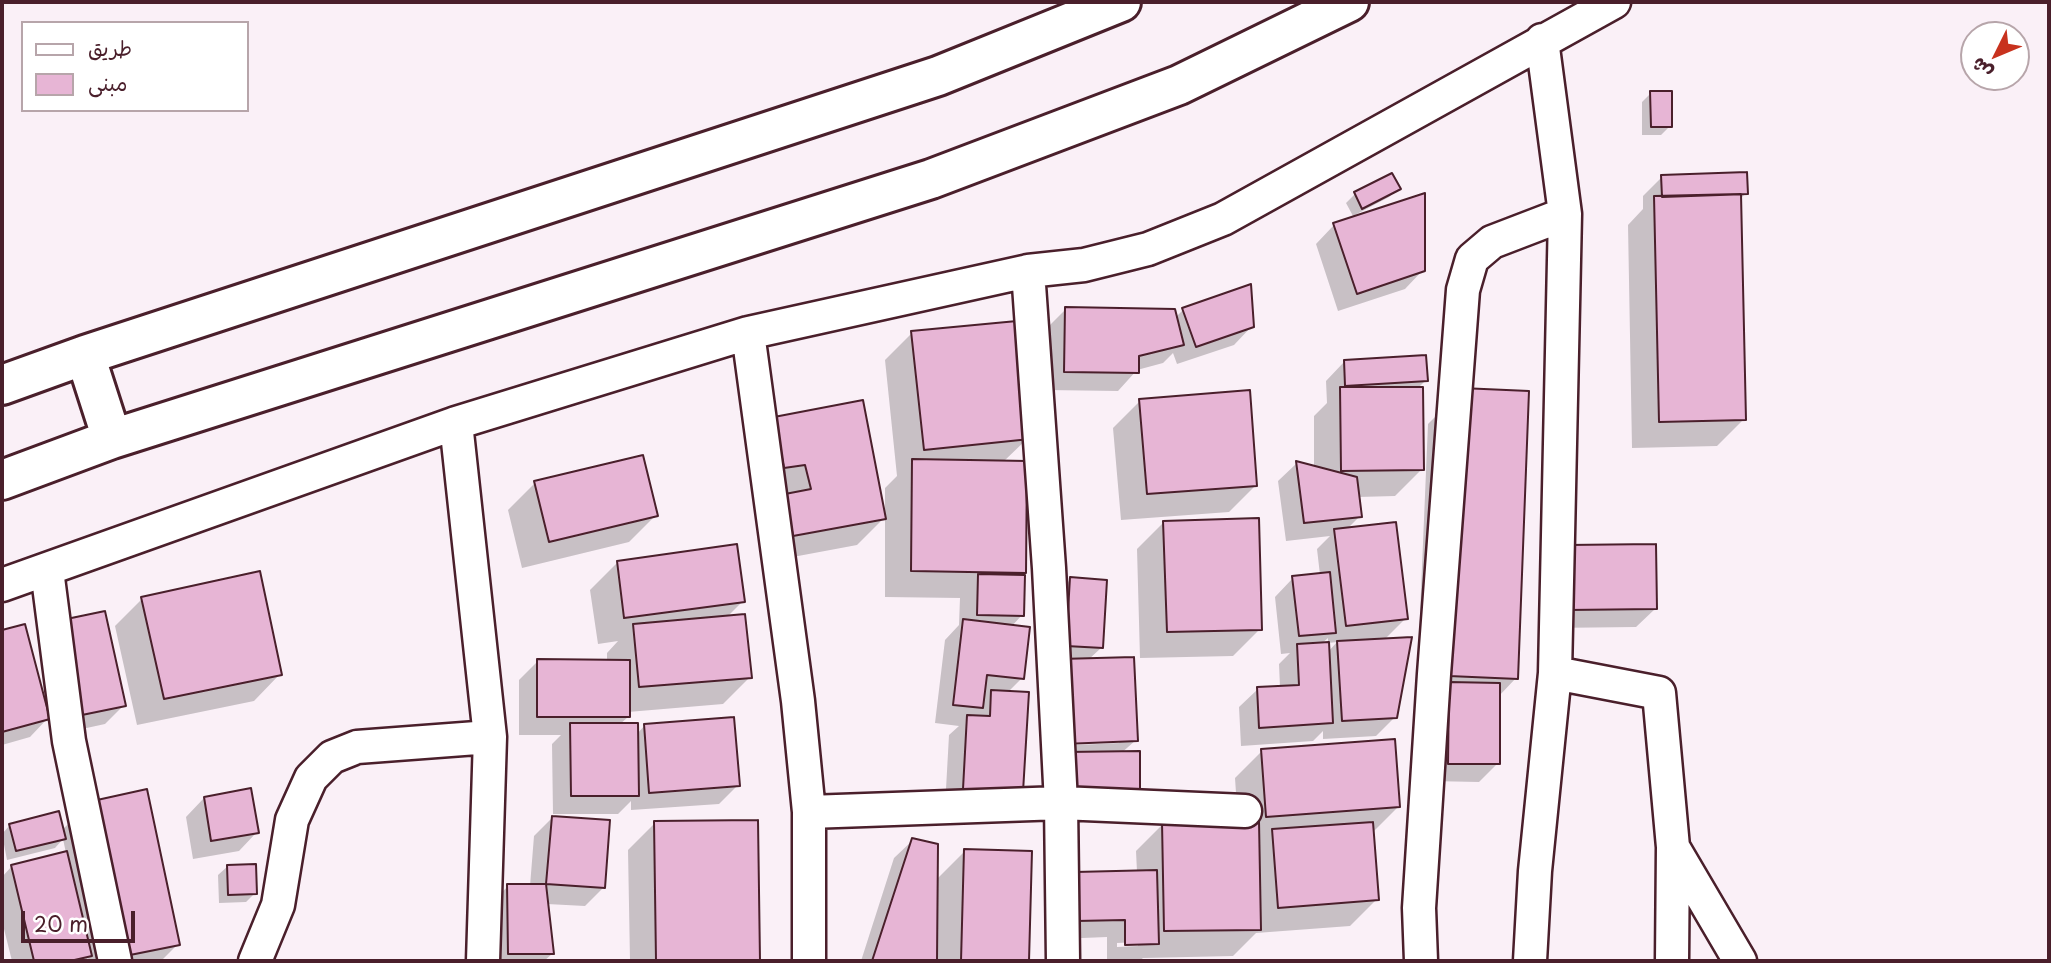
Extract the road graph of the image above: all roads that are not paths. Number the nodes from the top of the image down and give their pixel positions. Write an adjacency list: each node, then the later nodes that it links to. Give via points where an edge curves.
1 (1121, 2): 8 (main road, via 938,76)
2 (1349, 2): 11 (main road, via 1179,86 931,179)
3 (1614, 2): 4 (street)
4 (1542, 40): 5 (street); 6 (street, via 1223,219 1148,249 1084,265)
5 (1565, 214): 15 (street); 26 (street, via 1492,242 1472,259 1463,290 1419,908)
6 (1028, 271): 7 (street); 17 (street)
7 (748, 333): 10 (street); 19 (street)
8 (85, 355): 9 (main road); 11 (main road)
9 (2, 386)
10 (456, 423): 13 (street); 16 (street)
11 (112, 439): 12 (main road)
12 (2, 480)
13 (47, 570): 14 (street); 21 (street, via 69,741)
14 (2, 585)
15 (1555, 673): 20 (street, via 1659,693); 27 (street)
16 (490, 737): 22 (street, via 357,747 332,757 311,778 292,820 278,905); 23 (street)
17 (1061, 803): 18 (street); 19 (street); 25 (street)
18 (1245, 811)
19 (809, 813): 24 (street)
20 (1673, 847): 28 (street); 29 (street)
21 (115, 961)
22 (255, 961)
23 (483, 961)
24 (809, 961)
25 (1063, 961)
26 (1420, 961)
27 (1530, 961)
28 (1672, 961)
29 (1740, 961)

